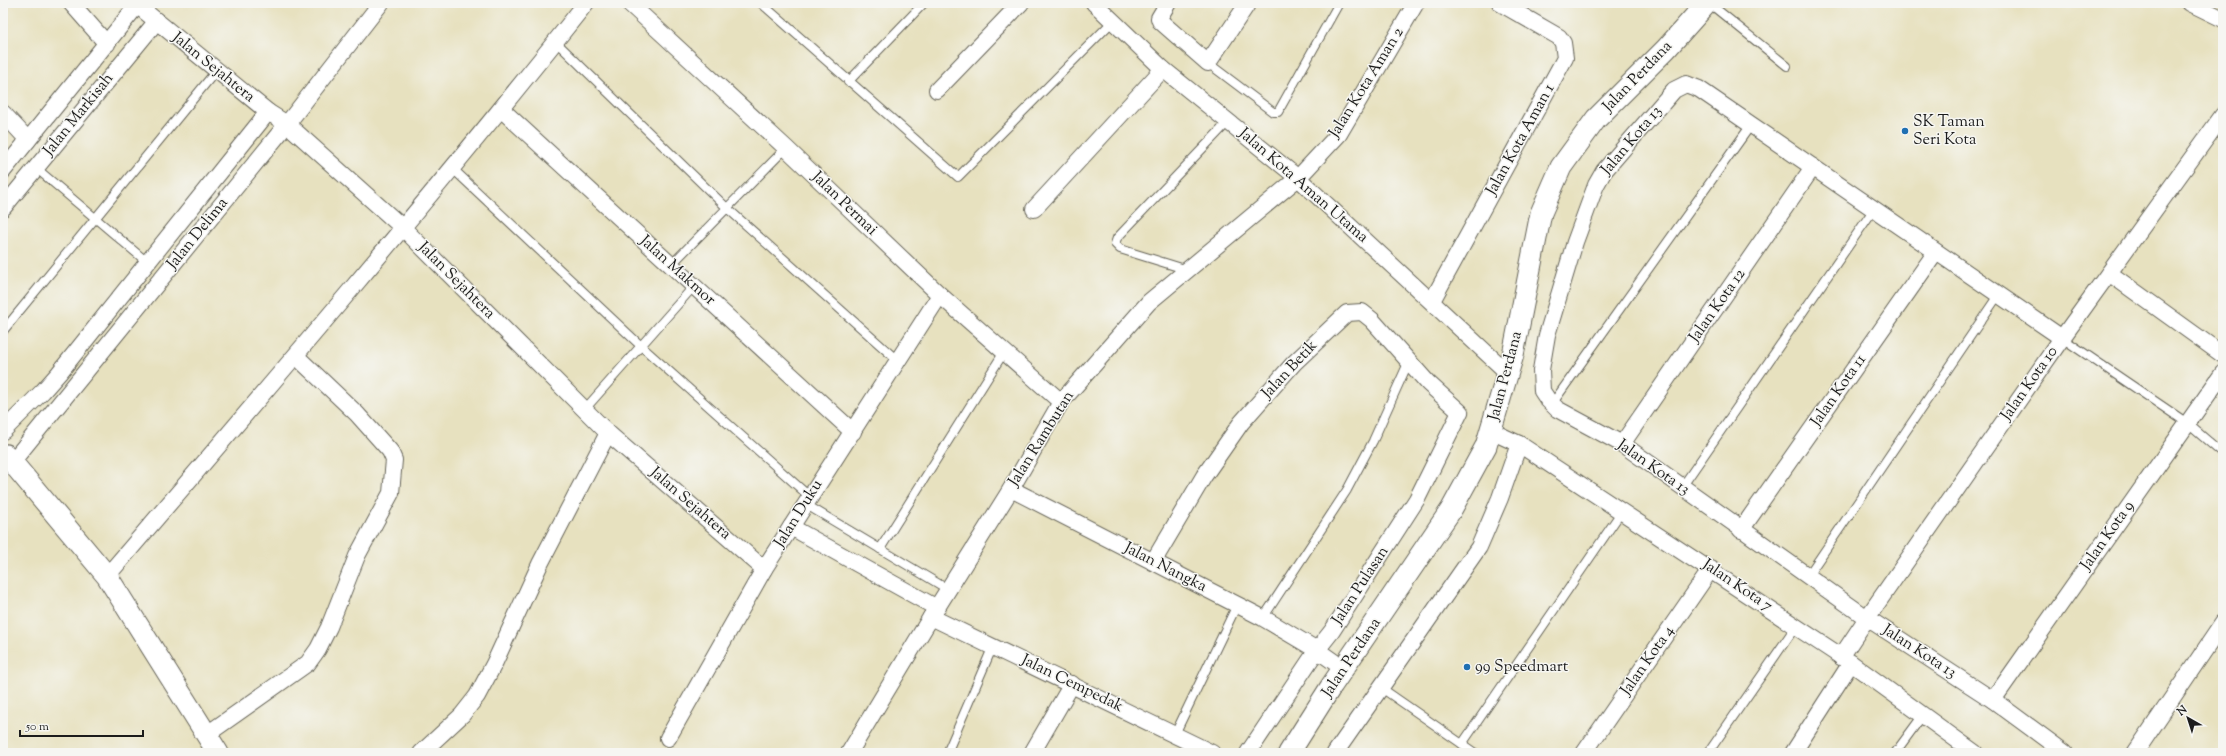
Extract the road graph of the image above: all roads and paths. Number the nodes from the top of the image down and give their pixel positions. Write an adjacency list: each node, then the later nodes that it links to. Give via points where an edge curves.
1 (71, 3): 22 (street)
2 (381, 3): 34 (street, Jalan Delima)
3 (586, 3): 21 (street)
4 (629, 3): 37 (street, Jalan Permai)
5 (761, 3): 27 (lane)
6 (924, 3): 27 (lane)
7 (1021, 3): 28 (street)
8 (1094, 3): 19 (street, Jalan Kota Aman Utama)
9 (1168, 3): 23 (street, via 1159,18 1160,21)
10 (1248, 3): 23 (street)
11 (1339, 3): 23 (lane, via 1278,112 1273,112)
12 (1416, 3): 42 (street, Jalan Kota Aman 2, via 1346,124)
13 (1500, 3): 57 (street, Jalan Kota Aman 1, via 1559,37 1563,43 1565,58)
14 (1708, 3): 24 (lane); 66 (street, Jalan Perdana, via 1596,119 1561,167 1541,213)
15 (2190, 3): 17 (street)
16 (138, 4): 20 (street, Jalan Sejahtera); 22 (street, Jalan Markisah)
17 (2209, 7): 18 (street)
18 (2223, 20)
19 (1113, 21): 25 (street, Jalan Kota Aman Utama); 27 (lane, via 960,178)
20 (156, 22): 26 (street, Jalan Sejahtera); 39 (street, Jalan Markisah)
21 (555, 41): 29 (street); 44 (lane)
22 (107, 44): 36 (street, Jalan Markisah)
23 (1208, 63)
24 (1787, 66)
25 (1163, 69): 33 (street, Jalan Kota Aman Utama); 45 (street)
26 (216, 71): 30 (street, Jalan Sejahtera); 47 (lane)
27 (848, 82)
28 (938, 90)
29 (501, 109): 40 (street); 51 (street, Jalan Makmor)
30 (268, 112): 34 (street, Jalan Sejahtera); 50 (street, Jalan Delima)
31 (3, 113): 36 (street)
32 (2223, 115): 53 (street, Jalan Kota 10)
33 (1228, 122): 42 (street, Jalan Kota Aman Utama); 52 (lane, via 1117,238 1115,244 1120,249)
34 (287, 124): 48 (street, Jalan Sejahtera); 80 (street, Jalan Delima)
35 (1751, 125): 38 (street); 69 (lane); 69 (street, Jalan Kota 13, via 1698,89 1686,84 1674,90 1604,172 1596,185 1575,242 1547,335 1541,370 1542,391)
36 (28, 140): 41 (street, Jalan Markisah)
37 (786, 148): 44 (lane); 56 (street, Jalan Permai)
38 (1813, 167): 46 (street); 78 (street, Jalan Kota 12)
39 (36, 168): 43 (street, Jalan Markisah); 47 (lane)
40 (452, 168): 48 (street); 60 (lane)
41 (3, 170)
42 (1298, 178): 52 (street, Jalan Rambutan); 57 (street, Jalan Kota Aman Utama)
43 (3, 208)
44 (727, 208): 51 (lane); 64 (lane)
45 (1034, 209)
46 (1874, 209): 49 (street); 81 (lane)
47 (96, 218): 50 (lane); 58 (lane)
48 (402, 227): 63 (street); 70 (street, Jalan Sejahtera)
49 (1936, 252): 55 (street); 86 (street, Jalan Kota 11)
50 (147, 262): 73 (street, Jalan Delima, via 44,391)
51 (671, 266): 54 (street, Jalan Makmor)
52 (1188, 270): 68 (street, Jalan Rambutan, via 1132,320)
53 (2109, 273): 59 (street, Jalan Kota 10); 62 (street)
54 (694, 286): 60 (lane); 75 (street, Jalan Makmor)
55 (1999, 294): 59 (street); 92 (lane)
56 (940, 296): 61 (street, Jalan Permai); 64 (street, Jalan Duku)
57 (1432, 301): 66 (street, Jalan Kota Aman Utama)
58 (3, 331)
59 (2062, 338): 72 (lane); 97 (street, Jalan Kota 10)
60 (641, 346): 70 (lane); 83 (lane)
61 (1004, 352): 68 (street, Jalan Permai); 87 (lane)
62 (2223, 355)
63 (296, 356): 91 (street); 109 (street, via 357,414 390,451 394,460 392,493 357,556 345,591 318,649 308,662)
64 (898, 361): 75 (street, Jalan Duku)
65 (1409, 361): 71 (street, Jalan Betik, via 1428,383); 88 (street, Jalan Betik, via 1368,316 1354,311 1341,317 1294,363 1241,423 1204,476); 96 (lane, via 1373,441 1347,490)
66 (1508, 373): 74 (street, Jalan Perdana)
67 (2223, 373): 72 (street, Jalan Kota 9)
68 (1061, 402): 82 (street, Jalan Rambutan)
69 (1552, 404): 78 (street, Jalan Kota 13)
70 (585, 409): 76 (street, Jalan Sejahtera)
71 (1460, 412): 101 (street, Jalan Pulasan, via 1417,499 1332,631)
72 (2187, 422): 79 (lane); 106 (street, Jalan Kota 9)
73 (3, 430)
74 (1492, 431): 77 (street, Jalan Kota 7); 103 (street, Jalan Perdana, via 1476,469 1451,510)
75 (853, 432): 83 (street, Jalan Duku)
76 (608, 433): 89 (street, Jalan Sejahtera); 114 (street, via 540,564 477,696 462,715)
77 (1519, 444): 84 (street, Jalan Kota 7); 105 (street, via 1479,547)
78 (1622, 444): 81 (street, Jalan Kota 13)
79 (2223, 454)
80 (6, 456): 91 (street)
81 (1682, 487): 86 (street, Jalan Kota 13)
82 (1011, 490): 88 (street, Jalan Nangka); 93 (street, Jalan Rambutan)
83 (807, 501): 85 (street, Jalan Duku); 87 (lane)
84 (1622, 511): 90 (street, Jalan Kota 7); 111 (lane)
85 (791, 527): 89 (street, Jalan Duku); 95 (street, Jalan Cempedak)
86 (1741, 530): 92 (street, Jalan Kota 13)
87 (880, 549): 93 (lane)
88 (1153, 562): 94 (street, Jalan Nangka)
89 (764, 569): 110 (street, Jalan Duku)
90 (1712, 570): 99 (street, Jalan Kota 7); 112 (street, Jalan Kota 4)
91 (107, 576): 109 (street)
92 (1807, 576): 97 (street, Jalan Kota 13)
93 (949, 590): 95 (street, Jalan Rambutan)
94 (1237, 605): 96 (street, Jalan Nangka); 108 (lane)
95 (934, 612): 100 (street, Jalan Cempedak); 115 (street, Jalan Rambutan)
96 (1263, 618): 101 (street, Jalan Nangka)
97 (1867, 618): 102 (street, Jalan Kota 10); 106 (street, Jalan Kota 13)
98 (2223, 623): 128 (street)
99 (1796, 626): 102 (street, Jalan Kota 7); 123 (lane)
100 (993, 646): 104 (street, Jalan Cempedak); 116 (lane)
101 (1317, 650): 103 (street, Jalan Nangka); 119 (street, Jalan Pulasan)
102 (1846, 660): 107 (street, Jalan Kota 7); 124 (street, Jalan Kota 10)
103 (1344, 669): 120 (street, Jalan Perdana)
104 (1072, 684): 108 (street, Jalan Cempedak); 117 (street)
105 (1380, 686): 111 (lane); 121 (street)
106 (1993, 700): 127 (street, Jalan Kota 13)
107 (1923, 715): 125 (lane); 126 (street, Jalan Kota 7)
108 (1175, 734): 118 (street, Jalan Cempedak)
109 (206, 735): 113 (street)
110 (668, 738)
111 (1462, 744): 122 (lane)
112 (1589, 751)
113 (218, 753)
114 (421, 753)
115 (849, 753)
116 (947, 753)
117 (1032, 753)
118 (1212, 753)
119 (1248, 753)
120 (1289, 753)
121 (1335, 753)
122 (1475, 753)
123 (1708, 753)
124 (1793, 753)
125 (1895, 753)
126 (1975, 753)
127 (2065, 753)
128 (2135, 753)

